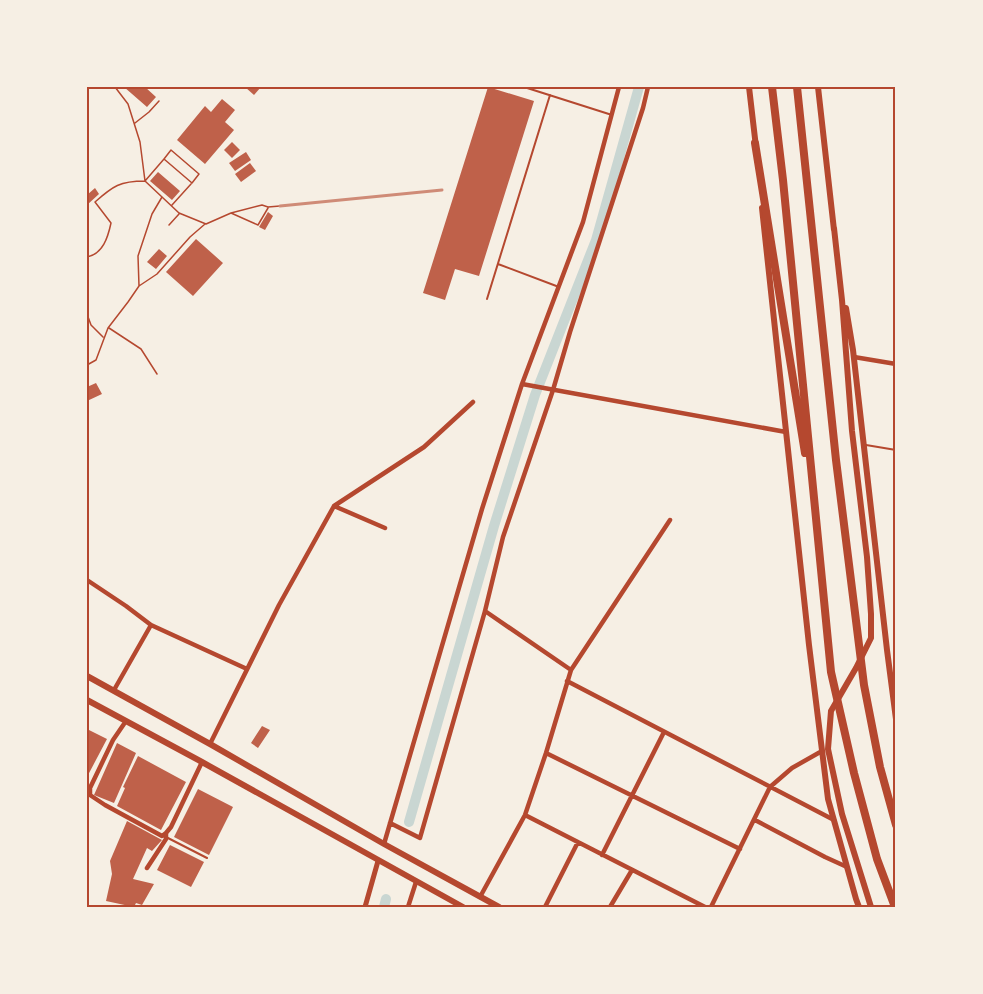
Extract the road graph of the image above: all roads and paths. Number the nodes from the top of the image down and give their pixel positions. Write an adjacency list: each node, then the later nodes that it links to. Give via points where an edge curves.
1 (115, 87): 12 (path, via 128,104)
2 (524, 87): 9 (lane)
3 (619, 87): 11 (street)
4 (648, 87): 41 (street)
5 (749, 87): 13 (main road)
6 (772, 87): 49 (highway)
7 (797, 87): 73 (highway, via 864,685)
8 (818, 87): 27 (main road)
9 (550, 95): 11 (lane); 29 (lane)
10 (159, 101): 12 (path)
11 (612, 115): 31 (street, via 583,222)
12 (134, 123): 17 (path)
13 (755, 143): 43 (main road); 49 (highway)
14 (164, 159): 16 (path, via 171,150); 17 (path); 18 (path)
15 (187, 159): 16 (path)
16 (184, 161): 18 (path, via 199,174)
17 (145, 181): 19 (path); 28 (path, via 127,181 95,202 111,223 108,240 94,256)
18 (192, 183): 20 (path)
19 (162, 197): 20 (path); 30 (path, via 138,256)
20 (171, 206): 23 (path)
21 (280, 206): 22 (path)
22 (268, 207): 24 (path); 24 (path, via 258,225)
23 (179, 213): 25 (path); 26 (path)
24 (231, 213): 25 (path)
25 (206, 224): 30 (path, via 157,274)
26 (169, 225)
27 (834, 228): 36 (main road); 95 (main road, via 867,558 871,638 831,711 828,749 842,814)
28 (87, 257)
29 (498, 264): 31 (lane); 32 (lane)
30 (139, 286): 34 (path)
31 (559, 287): 40 (street)
32 (488, 299)
33 (87, 314): 35 (path, via 91,325)
34 (108, 327): 35 (path); 39 (path, via 141,349)
35 (104, 338): 38 (path, via 96,360)
36 (854, 357): 37 (street); 44 (main road)
37 (896, 364)
38 (87, 365)
39 (157, 374)
40 (522, 384): 41 (street); 72 (street)
41 (553, 390): 43 (street); 51 (street, via 503,537)
42 (473, 402): 46 (street, via 424,447)
43 (786, 432): 64 (main road)
44 (864, 445): 45 (lane); 59 (main road)
45 (896, 450)
46 (334, 506): 48 (street); 53 (street)
47 (670, 520): 54 (street)
48 (385, 528)
49 (817, 528): 96 (highway, via 831,672 874,848)
50 (87, 580): 52 (street)
51 (485, 611): 54 (street); 72 (street, via 420,838)
52 (151, 625): 53 (street); 57 (street)
53 (247, 669): 63 (street)
54 (571, 670): 56 (street)
55 (87, 676): 57 (main road)
56 (567, 681): 62 (street); 65 (street)
57 (114, 690): 63 (main road)
58 (87, 700): 61 (main road)
59 (895, 710): 60 (main road)
60 (896, 719)
61 (126, 721): 66 (main road); 74 (street, via 90,788 90,795)
62 (664, 732): 67 (street); 68 (street)
63 (210, 744): 76 (main road)
64 (822, 752): 67 (street, via 792,768); 71 (main road)
65 (546, 753): 68 (street); 69 (street)
66 (202, 762): 74 (street); 80 (main road)
67 (770, 787): 70 (street); 71 (street)
68 (632, 795): 77 (street); 78 (street)
69 (525, 815): 75 (street); 85 (street)
70 (755, 820): 77 (street); 81 (street)
71 (834, 820): 81 (main road)
72 (390, 823): 76 (street)
73 (896, 825)
74 (166, 835): 79 (lane); 82 (street)
75 (578, 842): 78 (street); 90 (street)
76 (384, 844): 85 (main road)
77 (740, 849): 93 (street)
78 (603, 855): 83 (street)
79 (207, 858)
80 (378, 861): 84 (main road); 86 (street)
81 (847, 867): 94 (main road)
82 (147, 868)
83 (632, 870): 91 (street); 92 (street)
84 (416, 882): 87 (street); 88 (main road)
85 (480, 897): 89 (main road)
86 (365, 907)
87 (408, 907)
88 (463, 907)
89 (499, 907)
90 (545, 907)
91 (610, 907)
92 (705, 907)
93 (711, 907)
94 (859, 907)
95 (872, 907)
96 (895, 907)

